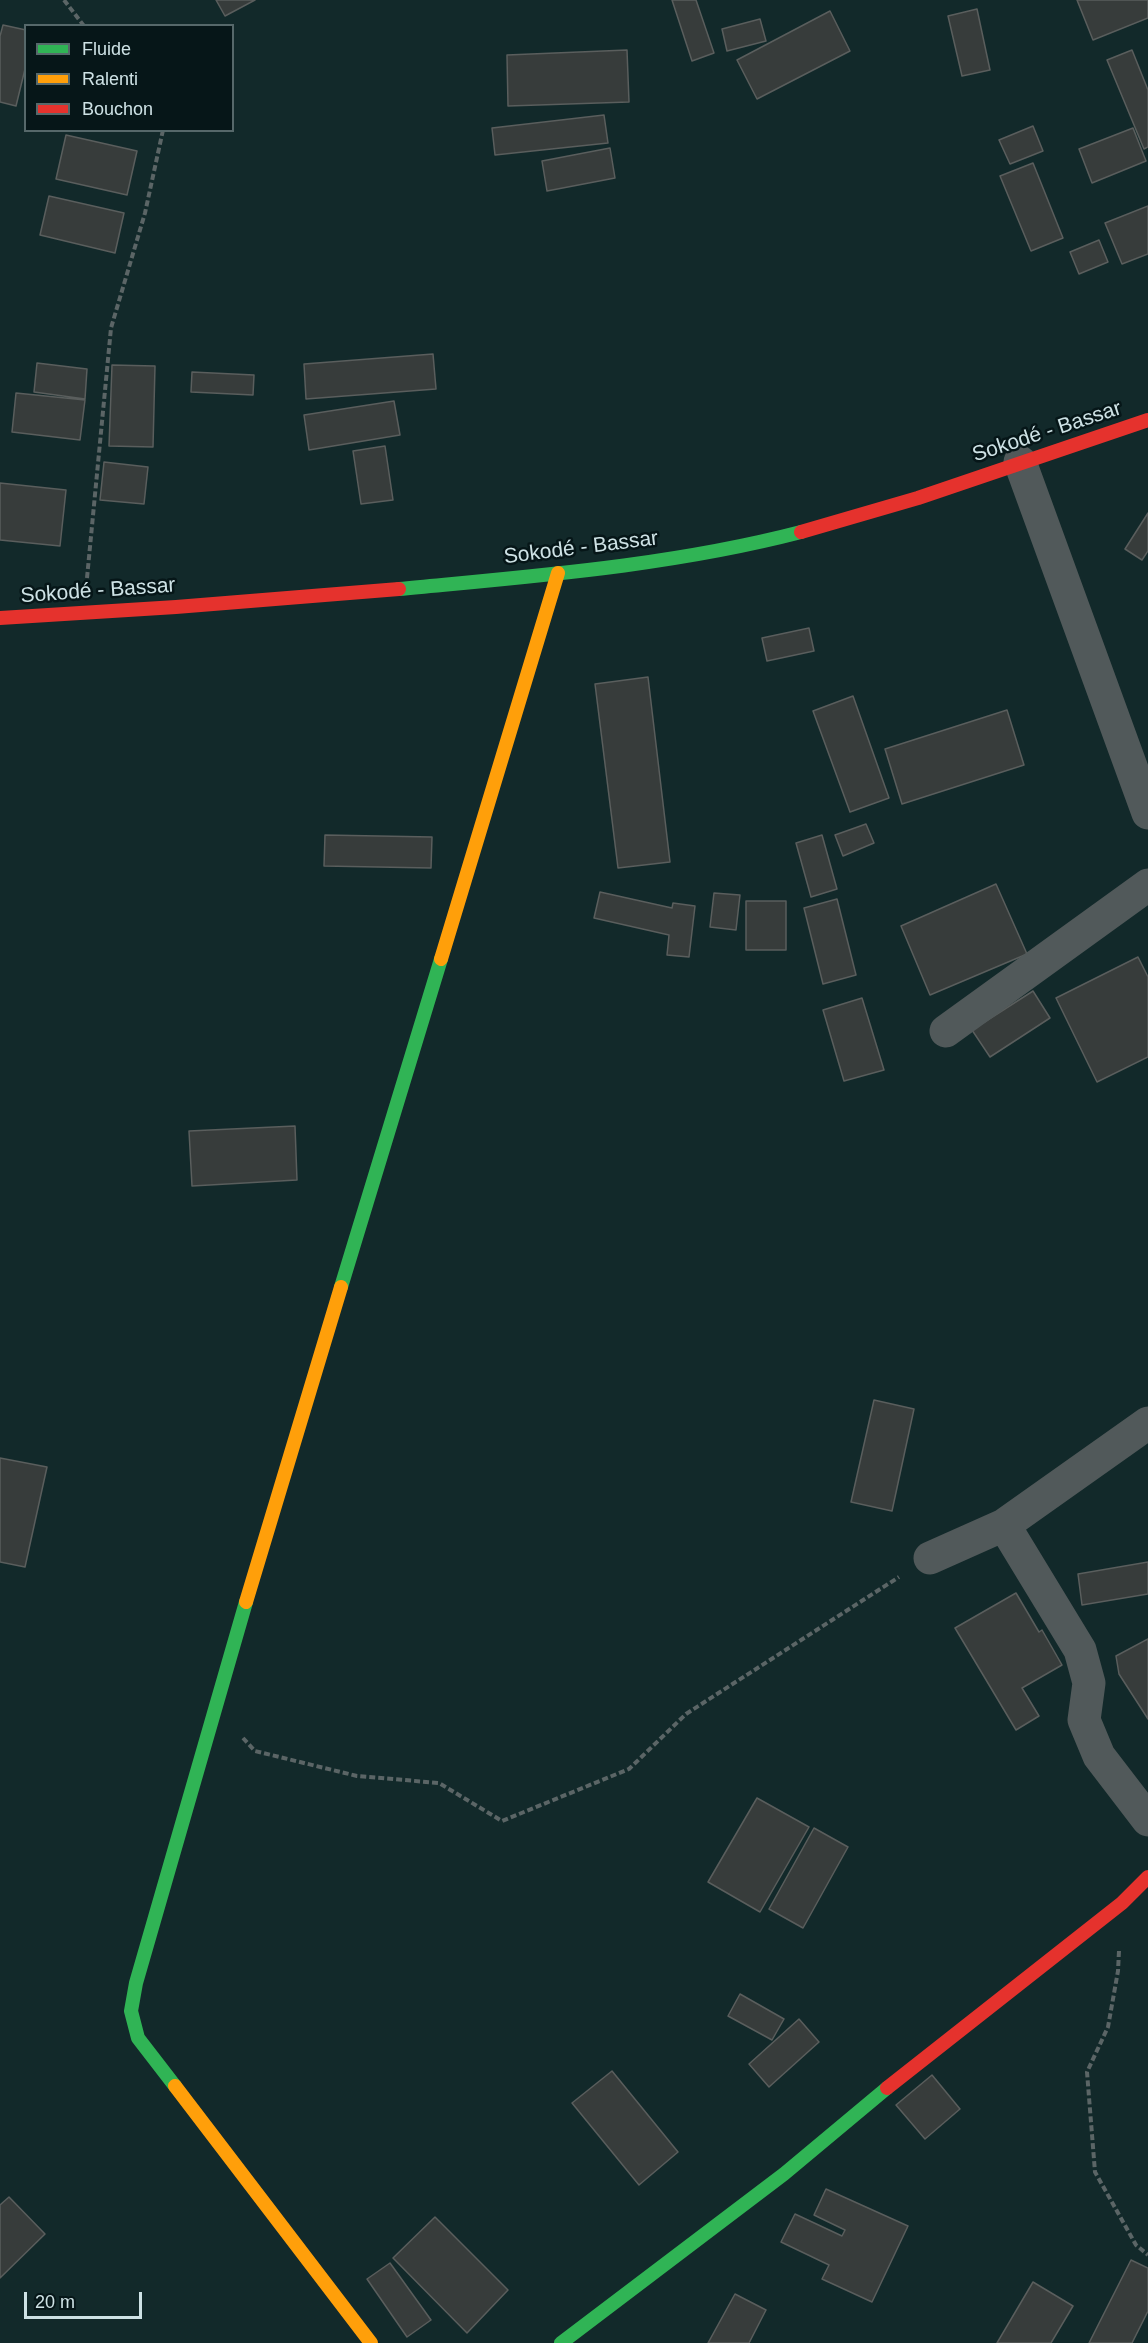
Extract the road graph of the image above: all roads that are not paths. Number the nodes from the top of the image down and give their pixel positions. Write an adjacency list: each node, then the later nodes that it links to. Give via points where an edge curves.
1 (1147, 422): 2 (street, Sokodé - Bassar)
2 (1020, 462): 3 (street, Sokodé - Bassar, via 898,505 776,538); 5 (street)
3 (558, 573): 4 (street, Sokodé - Bassar, via 360,593); 13 (street, via 214,1706 131,2011 138,2038)
4 (0, 618)
5 (1148, 813)
6 (1148, 885): 7 (street)
7 (946, 1031)
8 (1148, 1423): 9 (street)
9 (1004, 1525): 10 (street); 11 (street, via 1080,1650 1089,1683 1084,1720 1099,1756)
10 (930, 1558)
11 (1148, 1820)
12 (1148, 1877): 14 (street, via 1122,1903 932,2051 784,2174)
13 (371, 2343)
14 (561, 2343)

